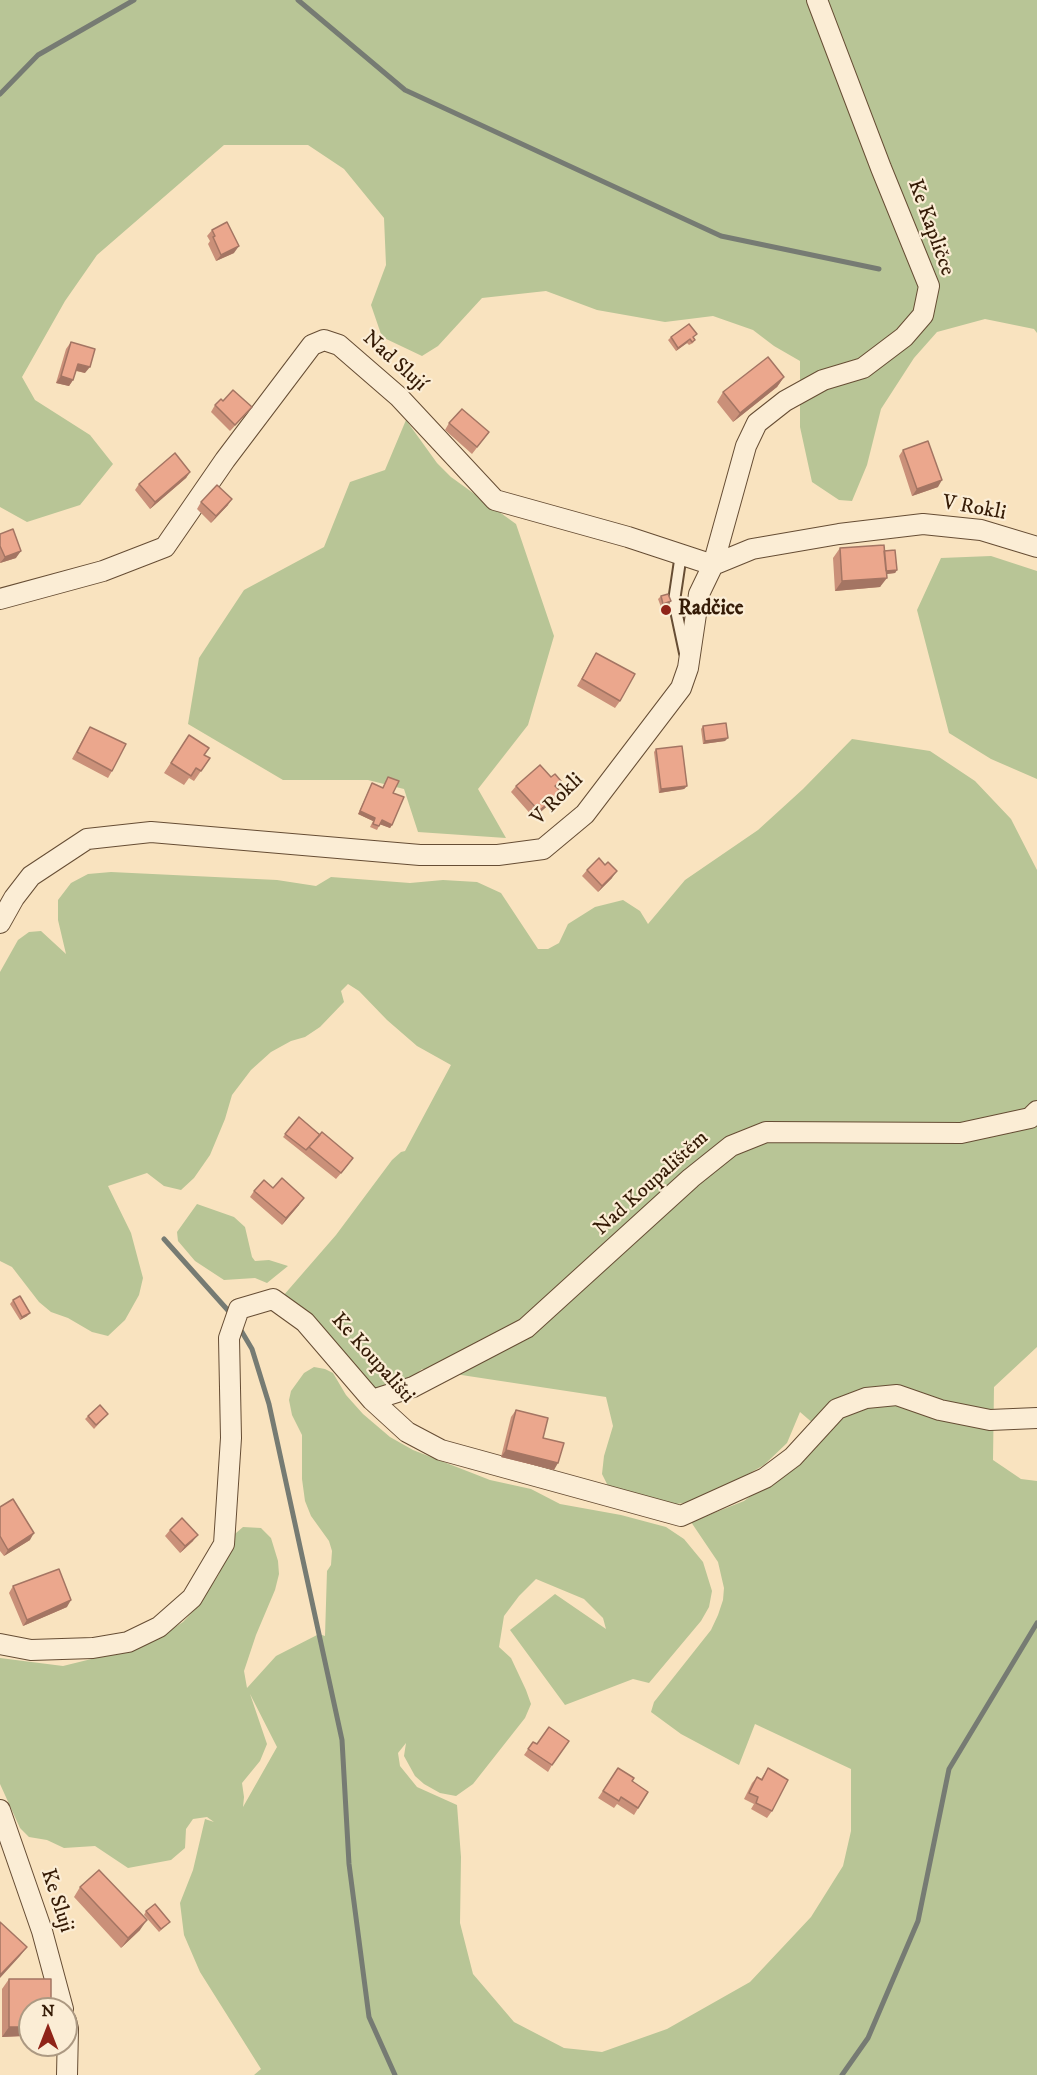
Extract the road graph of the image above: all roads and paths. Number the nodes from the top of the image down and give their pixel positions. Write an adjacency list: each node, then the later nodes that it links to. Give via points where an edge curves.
1 (817, 0): 4 (street, Ke Kapličce, via 930,286 923,315 904,337 863,368 823,380 785,401 757,423 746,446)
2 (1037, 547): 4 (street, V Rokli, via 981,531 923,524 752,549)
3 (681, 554): 4 (street, Nad Slují); 5 (street, Nad Slují, via 495,500 399,397 339,345 324,340 312,345 165,547 103,571); 6 (lane, via 674,601)
4 (713, 565): 6 (street, V Rokli, via 699,594)
5 (0, 599)
6 (688, 668): 7 (street, V Rokli, via 681,688 585,814 543,849 498,855 420,855 151,832 87,839 32,876)
7 (0, 923)
8 (1037, 1112): 9 (street, Nad Koupalištěm, via 1030,1118 961,1132 766,1132 731,1146 526,1328 412,1387)
9 (372, 1400): 10 (street, Ke Koupališti, via 407,1432 441,1450 681,1516 765,1479 793,1457 837,1409 866,1398 897,1395 940,1410 990,1420); 11 (street, Ke Koupališti, via 305,1322 273,1299 239,1309 229,1338 231,1438 224,1544 192,1598 159,1627 128,1642 93,1648 31,1650)
10 (1037, 1418)
11 (0, 1644)
12 (0, 1810): 13 (street, Ke Sluji, via 42,1931)
13 (60, 1997)
14 (67, 2057): 15 (street)
15 (67, 2075)

